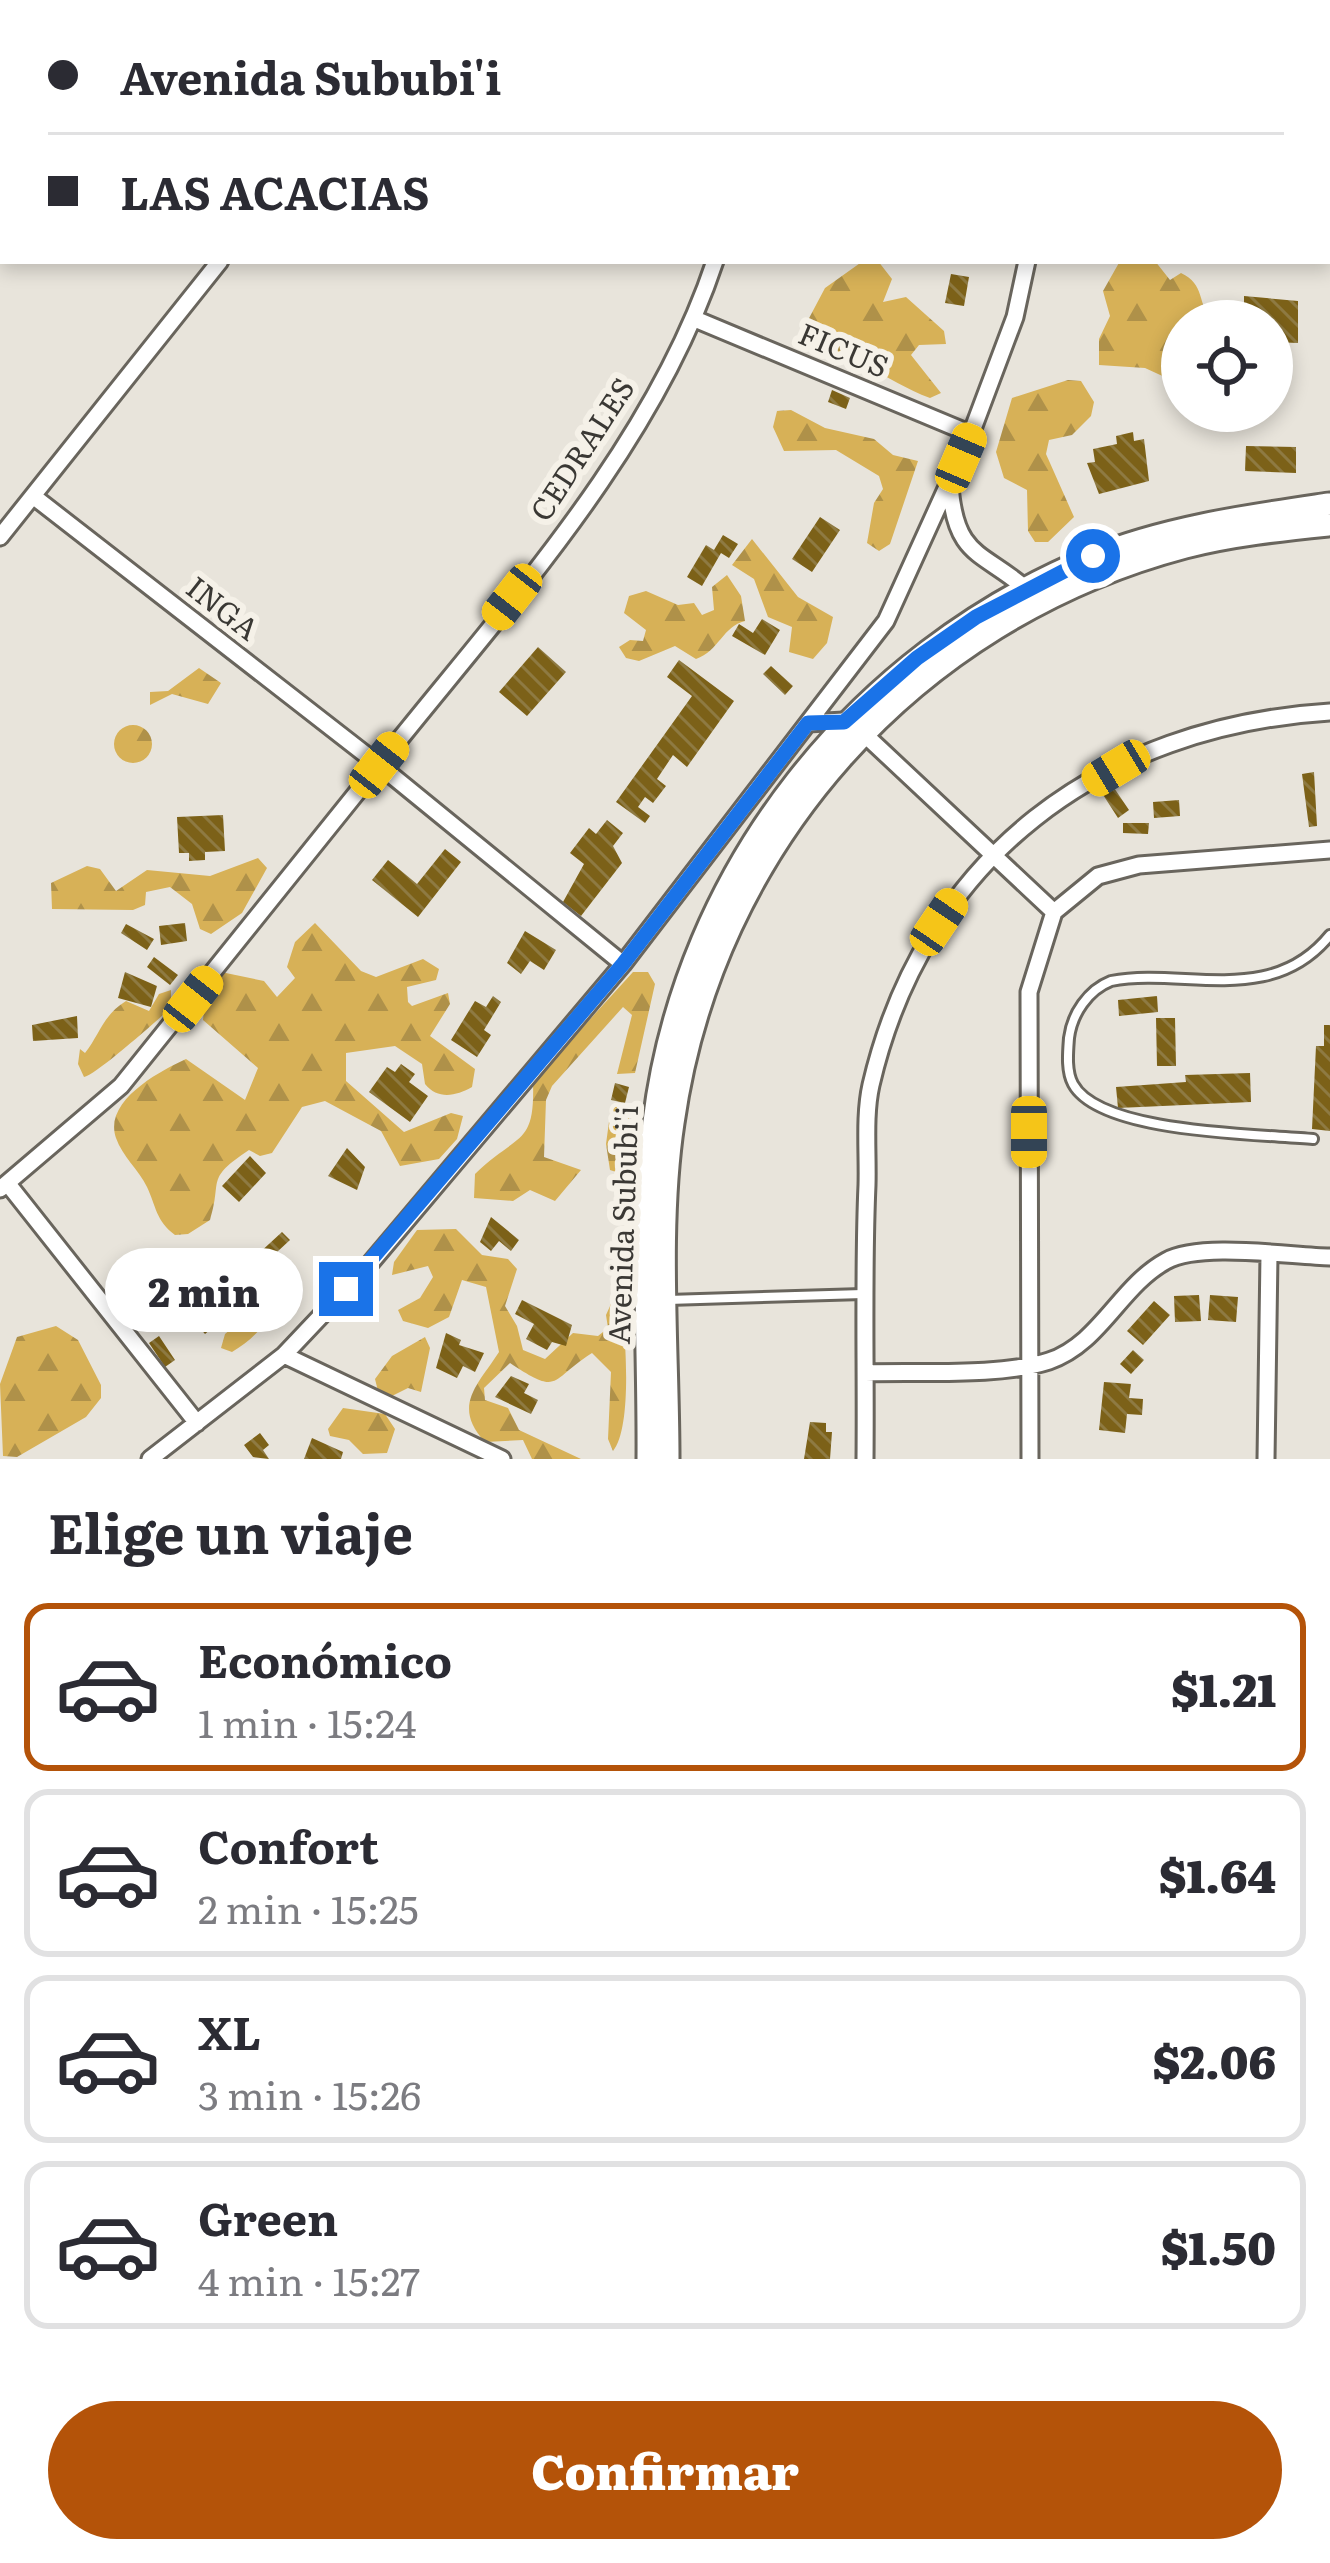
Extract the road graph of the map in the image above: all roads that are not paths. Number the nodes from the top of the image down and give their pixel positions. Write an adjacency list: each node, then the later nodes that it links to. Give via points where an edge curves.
1 (218, 264): 7 (street)
2 (714, 264): 4 (street, CEDRALES)
3 (1026, 264): 5 (street)
4 (694, 319): 5 (street, FICUS); 15 (street, CEDRALES, via 610,463 539,564)
5 (971, 434): 6 (street)
6 (950, 483): 10 (street, via 958,535 971,553); 11 (street, via 886,620)
7 (33, 496): 9 (street); 15 (street, INGA)
8 (1329, 515): 10 (street, Avenida Sububi'i, via 1179,530 1093,556)
9 (0, 537)
10 (1032, 595): 14 (street, Avenida Sububi'i)
11 (832, 691): 13 (street); 14 (street)
12 (1330, 712): 17 (street, via 1239,720 1144,751)
13 (808, 723): 14 (street); 20 (street)
14 (853, 727): 17 (street); 26 (street, Avenida Sububi'i, via 769,851 711,968 672,1126); 33 (street, Avenida Sububi'i, via 762,826 701,943 677,1012 651,1166)
15 (379, 765): 20 (street); 22 (street, CEDRALES, via 121,1086)
16 (1330, 850): 18 (street, via 1139,865 1098,876)
17 (992, 851): 18 (street); 25 (street, via 898,995 870,1089)
18 (1054, 912): 28 (street, via 1029,992)
19 (1330, 935): 21 (lane, via 1288,966 1235,981 1128,977 1098,986 1074,1018 1069,1045 1071,1082 1082,1096 1130,1118)
20 (623, 964): 27 (street)
21 (1313, 1139)
22 (4, 1186): 30 (street)
23 (1269, 1255): 24 (street); 28 (street, via 1171,1258 1087,1339); 37 (street)
24 (1330, 1257)
25 (863, 1294): 26 (lane); 29 (street)
26 (668, 1300): 34 (street, Avenida Sububi'i)
27 (284, 1354): 30 (street); 32 (street)
28 (1030, 1365): 29 (street); 36 (street)
29 (866, 1373): 35 (street)
30 (197, 1424): 31 (street)
31 (150, 1459)
32 (502, 1459)
33 (647, 1459)
34 (668, 1459)
35 (865, 1459)
36 (1030, 1459)
37 (1266, 1459)

